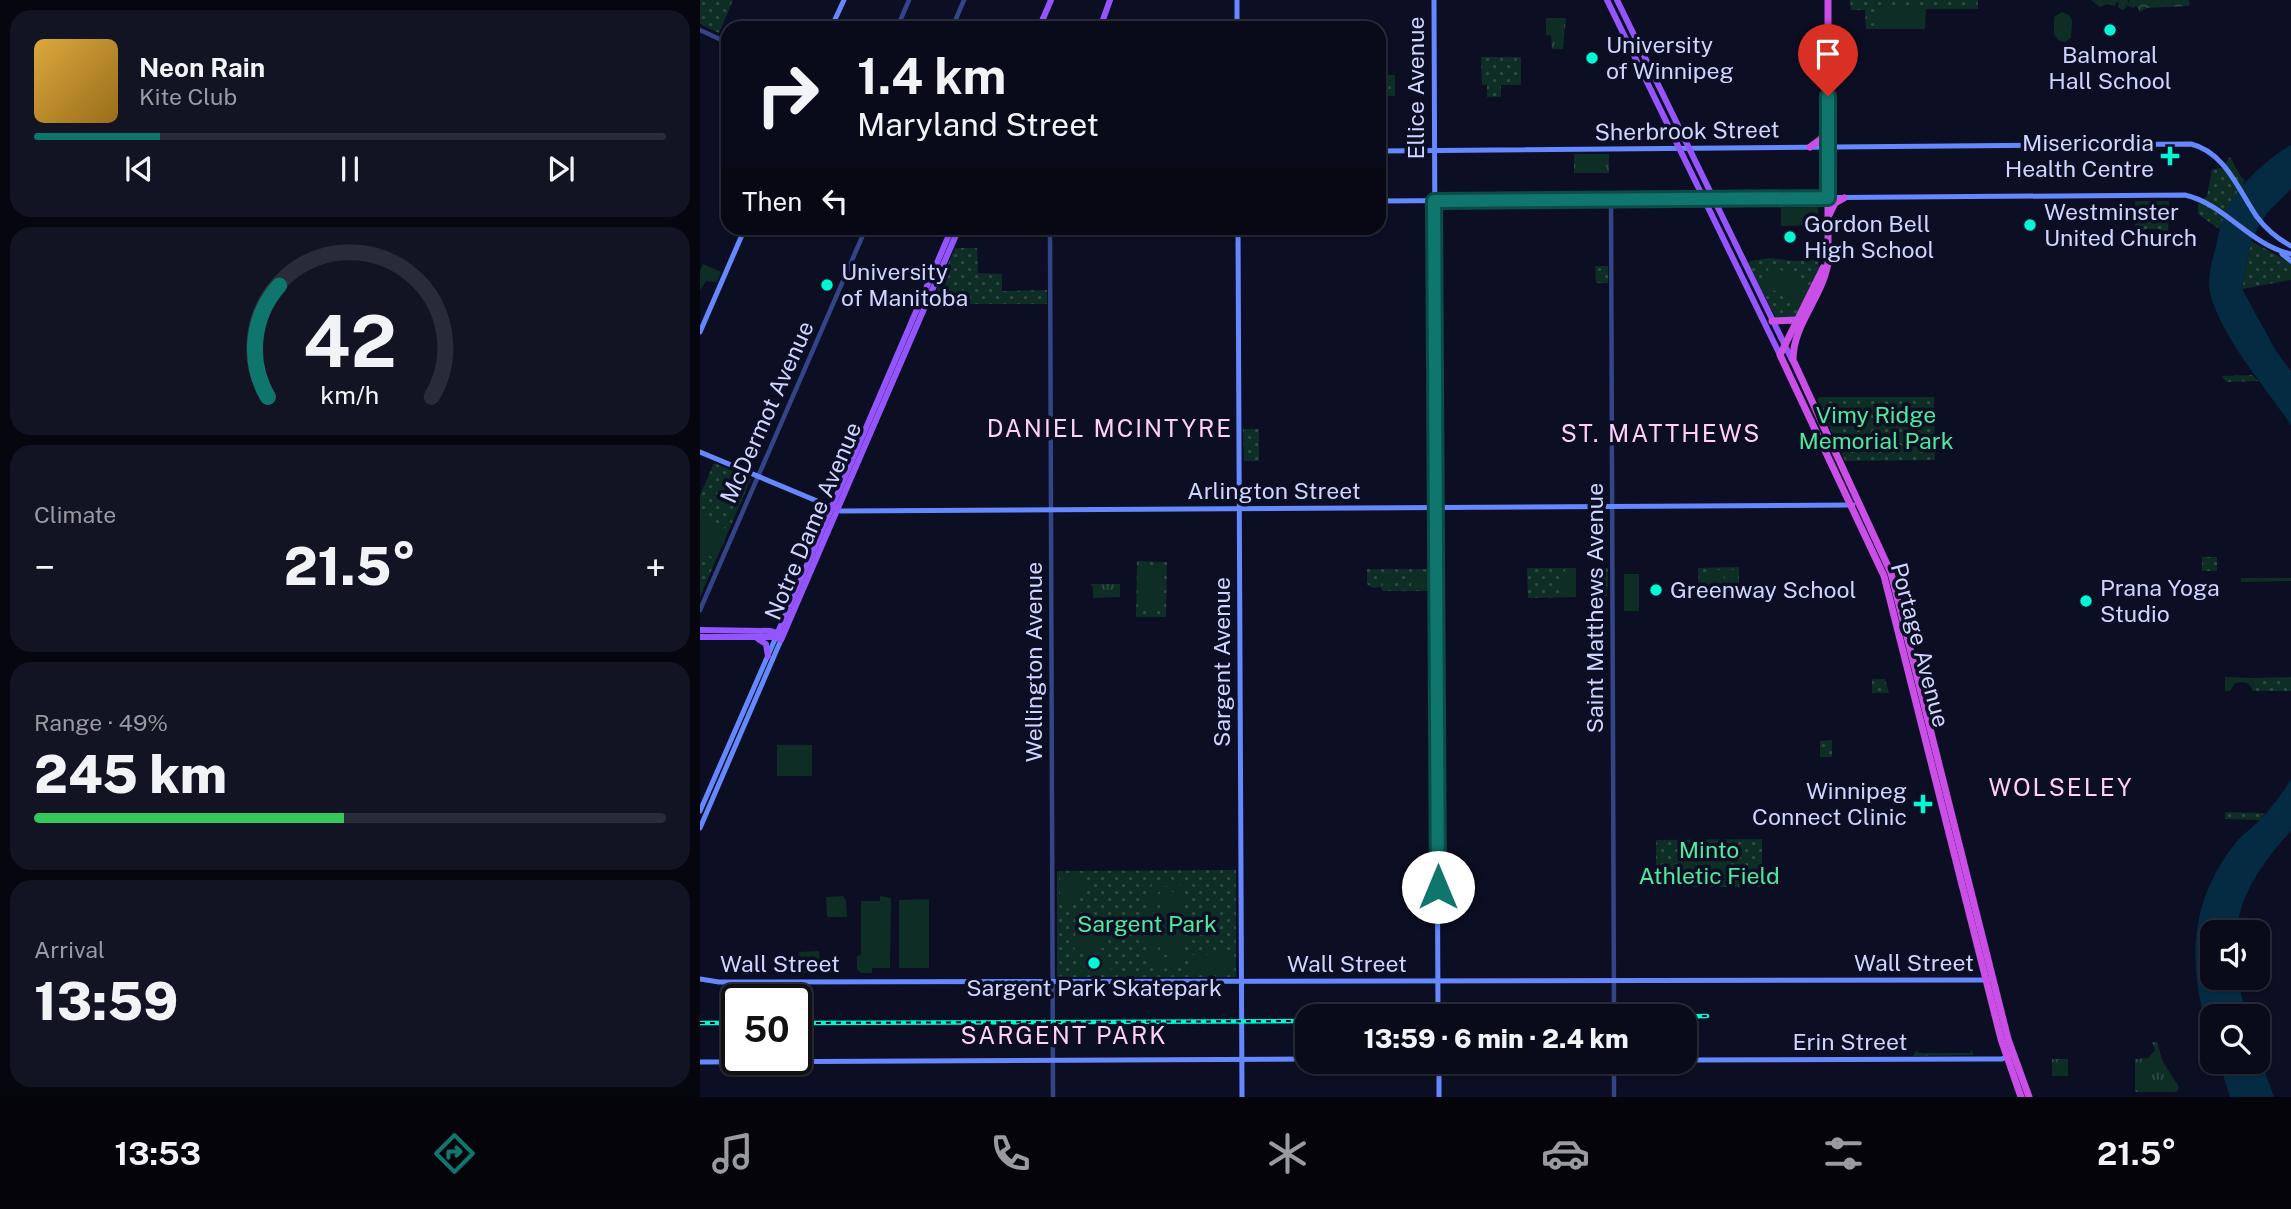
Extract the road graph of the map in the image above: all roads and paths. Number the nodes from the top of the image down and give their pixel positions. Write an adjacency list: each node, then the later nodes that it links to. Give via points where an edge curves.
1 (844, 0): 11 (main road)
2 (909, 0): 12 (street)
3 (964, 0): 13 (street)
4 (1051, 0): 14 (main road)
5 (1110, 0): 15 (main road)
6 (1237, 0): 16 (main road)
7 (1433, 0): 24 (main road, Ellice Avenue)
8 (1607, 0): 22 (main road, Portage Avenue)
9 (1617, 0): 23 (main road, Portage Avenue)
10 (1828, 0): 19 (highway)
11 (834, 21)
12 (900, 21)
13 (955, 21)
14 (1042, 21)
15 (1102, 21)
16 (1237, 21)
17 (700, 30): 18 (street)
18 (721, 40)
19 (1828, 123): 20 (highway, via 1821,139); 21 (highway)
20 (1810, 147): 21 (main road, Sherbrook Street); 23 (main road, Sherbrook Street)
21 (1827, 147): 26 (highway); 40 (main road, Sherbrook Street, via 2189,144 2210,152 2224,166 2262,222)
22 (1680, 148): 23 (main road, Sherbrook Street); 24 (main road, Sherbrook Street); 29 (main road, Portage Avenue)
23 (1689, 148): 30 (main road, Portage Avenue)
24 (1434, 150): 25 (main road, Sherbrook Street); 32 (main road, Ellice Avenue)
25 (1386, 151)
26 (1828, 198): 27 (main road); 30 (main road); 33 (highway)
27 (1844, 198): 33 (highway, via 1835,202); 42 (main road, via 2187,196)
28 (1611, 199): 29 (main road); 32 (main road); 55 (street, Saint Matthews Avenue)
29 (1704, 199): 30 (main road); 49 (main road, Portage Avenue)
30 (1713, 199): 46 (main road, Portage Avenue)
31 (1386, 201): 32 (main road)
32 (1434, 201): 57 (main road, Ellice Avenue)
33 (1827, 219): 41 (highway)
34 (743, 235): 47 (main road)
35 (863, 235): 52 (street, McDermot Avenue)
36 (949, 235): 58 (main road, Notre Dame Avenue)
37 (956, 235): 58 (main road, Notre Dame Avenue)
38 (1051, 235): 59 (street, Wellington Avenue)
39 (1238, 235): 56 (main road, Sargent Avenue)
40 (2288, 245)
41 (1828, 250): 45 (highway); 50 (highway, via 1826,273 1796,335)
42 (2280, 251): 43 (main road); 44 (main road)
43 (2291, 254)
44 (2291, 261)
45 (1797, 320): 46 (highway); 48 (highway)
46 (1772, 321): 48 (main road, Portage Avenue)
47 (700, 332)
48 (1785, 345): 49 (highway); 50 (main road, Portage Avenue)
49 (1780, 355): 53 (highway, Portage Avenue)
50 (1793, 360): 54 (highway, Portage Avenue)
51 (700, 452): 52 (main road, Arlington Street)
52 (757, 476): 58 (main road, Arlington Street); 60 (street, McDermot Avenue)
53 (1851, 505): 54 (main road, Arlington Street); 55 (main road, Arlington Street); 69 (highway, Portage Avenue, via 1886,583)
54 (1860, 505): 69 (highway, Portage Avenue, via 1896,587)
55 (1613, 507): 57 (main road, Arlington Street); 73 (street, Saint Matthews Avenue)
56 (1239, 508): 57 (main road, Arlington Street); 59 (main road, Arlington Street); 71 (main road, Sargent Avenue)
57 (1436, 508): 72 (main road, Ellice Avenue)
58 (835, 509): 59 (main road, Arlington Street); 62 (main road, Notre Dame Avenue)
59 (1051, 509): 70 (street, Wellington Avenue)
60 (700, 610)
61 (700, 630): 62 (main road)
62 (779, 636): 64 (main road); 65 (main road, Notre Dame Avenue); 67 (main road, Notre Dame Avenue)
63 (700, 637): 64 (main road)
64 (753, 637): 65 (main road, via 766,644)
65 (768, 656): 66 (main road, Notre Dame Avenue)
66 (700, 811)
67 (700, 828)
68 (701, 979): 70 (main road, Wall Street)
69 (1990, 980): 73 (main road, Wall Street); 76 (highway, Portage Avenue)
70 (1053, 981): 71 (main road, Wall Street); 78 (street, Wellington Avenue)
71 (1241, 981): 72 (main road, Wall Street); 79 (main road, Sargent Avenue)
72 (1438, 981): 73 (main road, Wall Street); 74 (main road, Ellice Avenue)
73 (1614, 981): 75 (street, Saint Matthews Avenue)
74 (1438, 1004)
75 (1614, 1004)
76 (2010, 1054): 80 (main road, Erin Street, via 1984,1059); 88 (highway, Portage Avenue); 89 (highway, Portage Avenue)
77 (1295, 1059): 79 (main road)
78 (1053, 1060): 79 (main road); 81 (main road); 84 (street, Wellington Avenue)
79 (1242, 1060): 85 (main road, Sargent Avenue)
80 (1697, 1060)
81 (700, 1062)
82 (1439, 1074): 86 (main road)
83 (1614, 1074): 87 (street)
84 (1053, 1097)
85 (1242, 1097)
86 (1439, 1097)
87 (1614, 1097)
88 (2021, 1097)
89 (2029, 1097)

